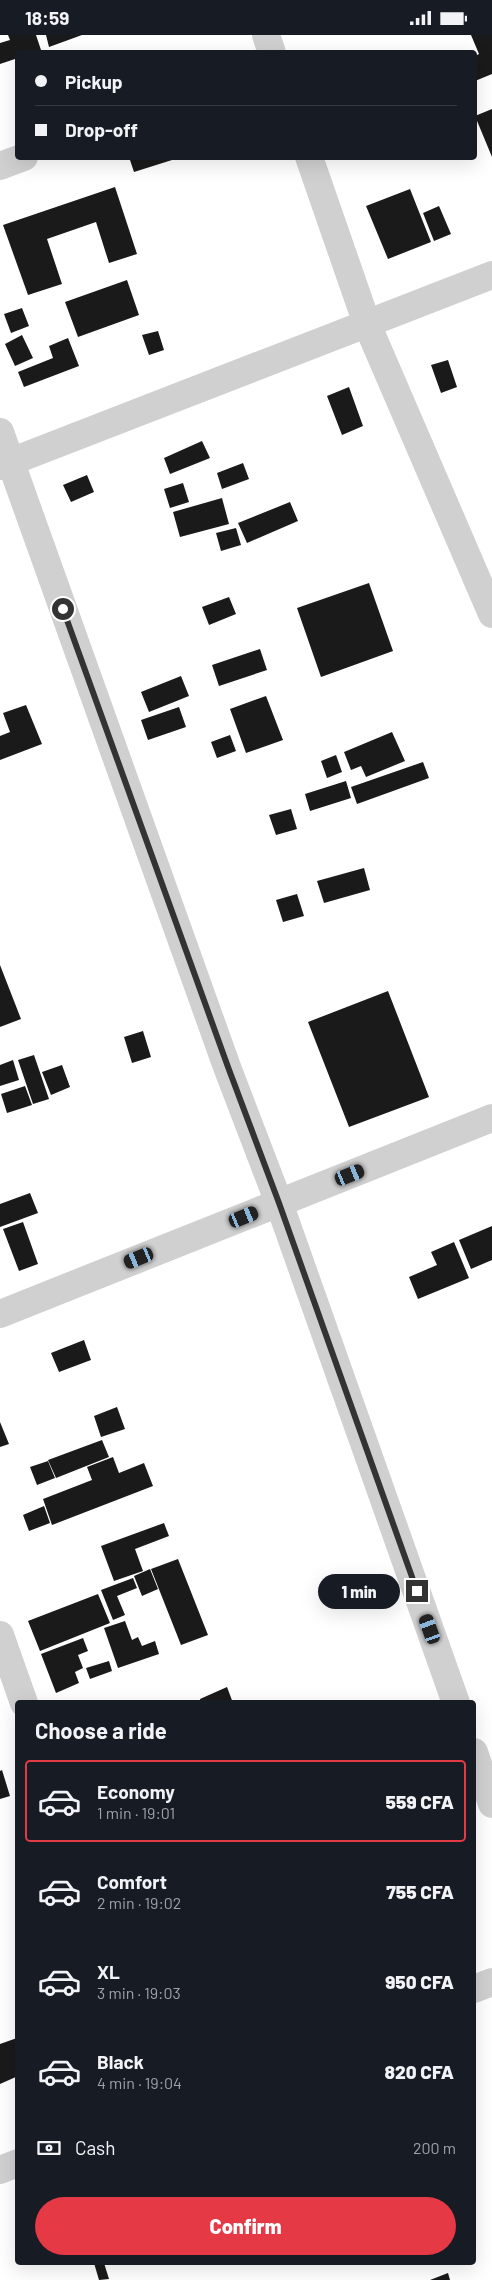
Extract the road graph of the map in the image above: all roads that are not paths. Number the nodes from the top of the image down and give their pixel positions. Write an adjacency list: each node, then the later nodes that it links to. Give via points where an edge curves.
1 (266, 35): 2 (street)
2 (271, 50)
3 (16, 160): 5 (street)
4 (310, 160): 7 (street)
5 (0, 166)
6 (492, 275): 7 (street)
7 (367, 324): 9 (street); 10 (street)
8 (0, 433): 9 (street)
9 (5, 464): 12 (street)
10 (492, 614)
11 (492, 1118): 12 (street)
12 (279, 1203): 13 (street); 16 (street)
13 (0, 1314)
14 (0, 1635): 15 (street)
15 (23, 1700)
16 (455, 1700)
17 (476, 1758): 18 (street)
18 (492, 1803)
19 (492, 1982): 20 (street)
20 (476, 1988)
21 (15, 2164): 22 (street)
22 (0, 2170)

